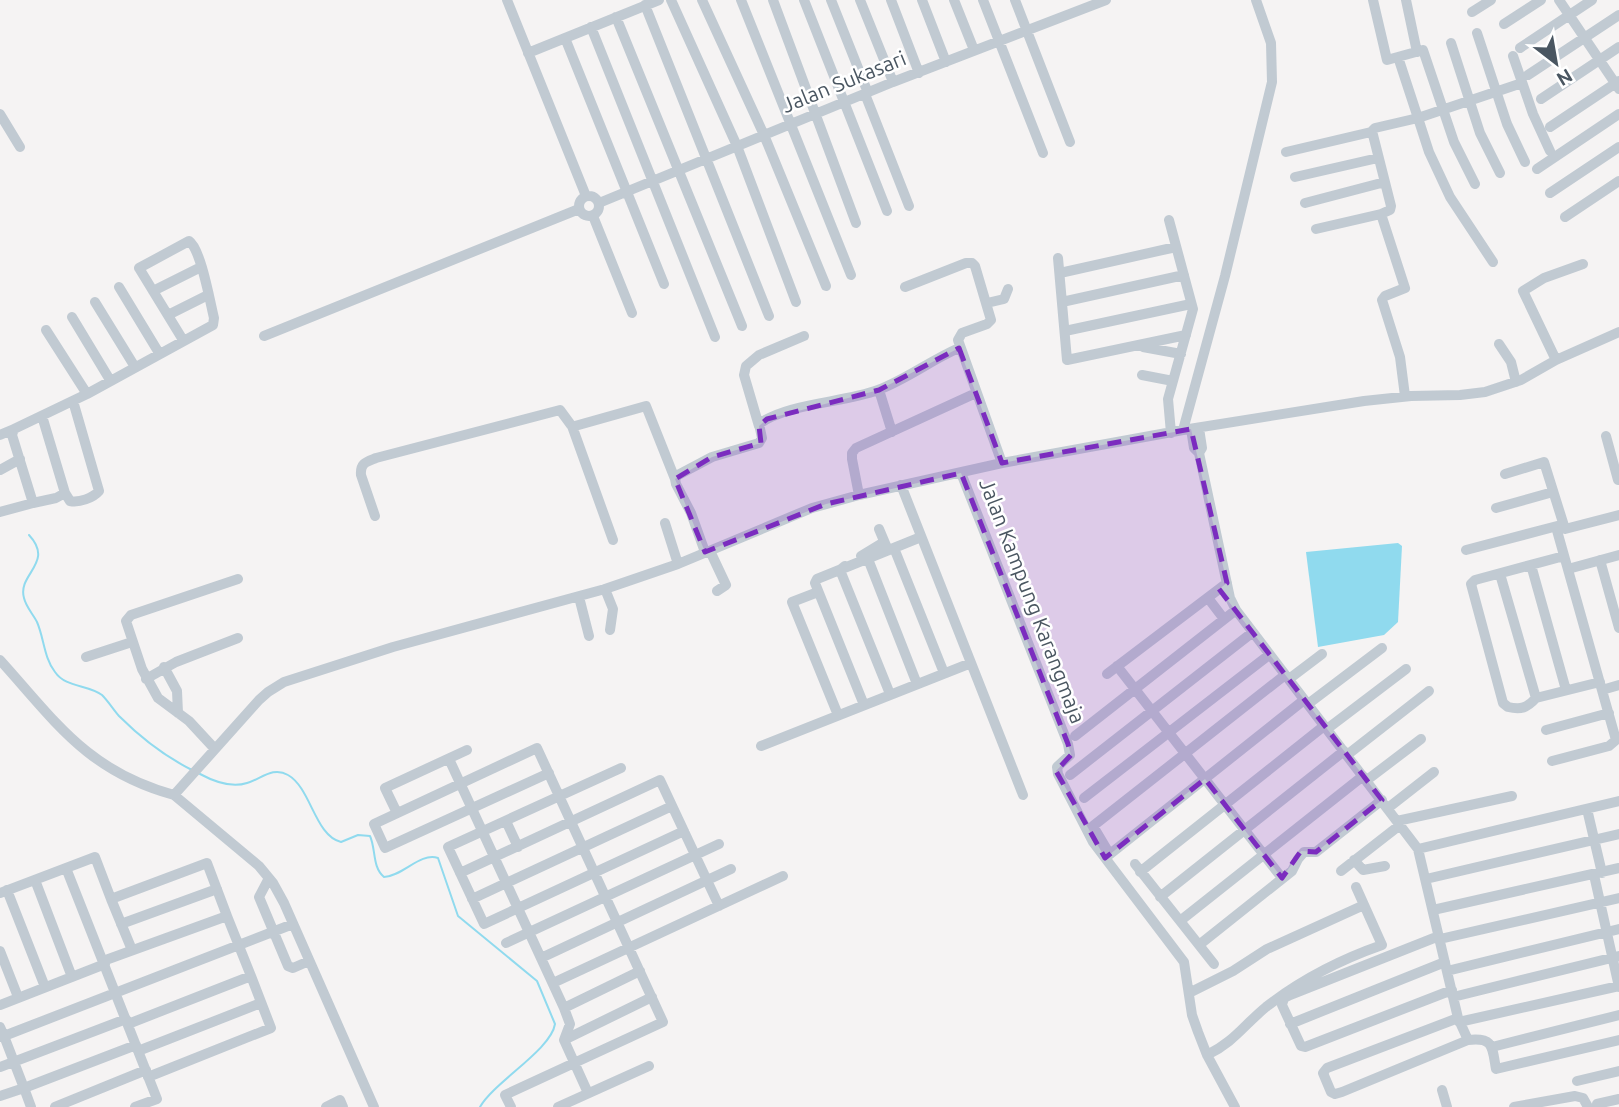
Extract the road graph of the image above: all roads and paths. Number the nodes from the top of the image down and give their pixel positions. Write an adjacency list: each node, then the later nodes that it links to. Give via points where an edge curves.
1 (507, 0): 39 (street)
2 (659, 0): 23 (street)
3 (671, 0): 62 (street)
4 (702, 0): 60 (street)
5 (741, 0): 57 (street)
6 (772, 0): 55 (street)
7 (804, 0): 51 (street)
8 (831, 0): 47 (street)
9 (860, 0): 45 (street)
10 (891, 0): 43 (street)
11 (922, 0): 42 (street)
12 (954, 0): 37 (street)
13 (983, 0): 34 (street)
14 (1015, 0): 30 (street)
15 (1105, 0): 30 (street, Jalan Sukasari)
16 (1256, 0): 146 (street, via 1271,43 1272,82)
17 (1373, 0): 40 (street, via 1387,60)
18 (1406, 0): 38 (street)
19 (1491, 0): 24 (street)
20 (1541, 0): 28 (street)
21 (1559, 0): 25 (street)
22 (1592, 0): 25 (street)
23 (645, 5): 27 (street); 69 (street)
24 (1472, 12)
25 (1569, 15): 33 (street); 44 (street, via 1516,52)
26 (1619, 15): 33 (street)
27 (616, 17): 29 (street); 72 (street)
28 (1504, 24)
29 (591, 27): 32 (street); 75 (street)
30 (1026, 30): 34 (street, Jalan Sukasari); 61 (street)
31 (1477, 33): 48 (street)
32 (565, 38): 39 (street); 79 (street)
33 (1585, 38): 41 (street); 44 (street)
34 (1000, 41): 37 (street, Jalan Sukasari); 67 (street)
35 (1451, 43): 50 (street)
36 (1619, 47): 41 (street)
37 (974, 50): 42 (street, Jalan Sukasari)
38 (1417, 52): 40 (street); 52 (street, via 1423,50)
39 (528, 53): 81 (street)
40 (1398, 57): 56 (street)
41 (1600, 60): 46 (street); 49 (street)
42 (946, 62): 43 (street, Jalan Sukasari)
43 (919, 73): 45 (street, Jalan Sukasari)
44 (1525, 79): 48 (street); 65 (street, via 1533,114)
45 (892, 82): 47 (street, Jalan Sukasari)
46 (1618, 85): 58 (street)
47 (867, 93): 51 (street, Jalan Sukasari); 84 (street)
48 (1496, 93): 50 (street); 70 (street)
49 (1541, 99)
50 (1470, 101): 52 (street); 73 (street)
51 (846, 103): 55 (street, Jalan Sukasari); 86 (street)
52 (1444, 110): 56 (street); 78 (street)
53 (0, 114): 63 (street)
54 (1619, 114): 71 (street)
55 (817, 115): 57 (street, Jalan Sukasari); 91 (street)
56 (1418, 118): 59 (street); 95 (street, via 1450,197)
57 (789, 124): 60 (street, Jalan Sukasari); 99 (street)
58 (1550, 127)
59 (1371, 132): 66 (street); 68 (street)
60 (764, 135): 62 (street, Jalan Sukasari); 102 (street)
61 (1070, 142)
62 (737, 146): 69 (street, Jalan Sukasari); 109 (street)
63 (20, 147)
64 (1619, 147): 80 (street)
65 (1550, 151)
66 (1286, 152)
67 (1044, 153)
68 (1378, 158): 74 (street); 77 (street)
69 (706, 159): 72 (street, Jalan Sukasari); 115 (street)
70 (1525, 162)
71 (1536, 169)
72 (679, 170): 75 (street, Jalan Sukasari); 117 (street)
73 (1500, 173)
74 (1295, 177)
75 (654, 181): 79 (street, Jalan Sukasari); 124 (street)
76 (1619, 181): 89 (street)
77 (1385, 182): 83 (street); 87 (street, via 1391,206)
78 (1475, 184)
79 (627, 192): 82 (street, Jalan Sukasari); 101 (street)
80 (1550, 193)
81 (586, 196): 82 (street); 85 (street)
82 (599, 203): 88 (street)
83 (1305, 204)
84 (909, 206)
85 (579, 209): 88 (street, via 586,216); 122 (street)
86 (887, 211)
87 (1381, 214): 92 (street); 140 (street, via 1405,288 1382,300 1400,357)
88 (593, 215): 113 (street)
89 (1564, 217)
90 (1169, 220): 93 (street)
91 (856, 223)
92 (1316, 229)
93 (1176, 247): 98 (street); 100 (street)
94 (1058, 258): 98 (street)
95 (1493, 262)
96 (1583, 264): 131 (street, via 1523,291)
97 (201, 267): 106 (street); 106 (street, via 193,243 184,243 140,266); 107 (street)
98 (1060, 273): 110 (street)
99 (851, 275)
100 (1184, 275): 110 (street); 112 (street)
101 (664, 284)
102 (826, 286)
103 (119, 287): 129 (street)
104 (905, 287): 111 (street, via 972,263)
105 (1008, 289): 111 (street, via 1003,299)
106 (153, 291): 114 (street)
107 (208, 295): 114 (street); 125 (street, via 214,324)
108 (95, 302): 132 (street)
109 (796, 302)
110 (1062, 302): 119 (street)
111 (987, 303): 128 (street, via 990,321 960,334)
112 (1191, 304): 119 (street); 121 (street)
113 (632, 313)
114 (168, 315): 125 (street)
115 (769, 316)
116 (72, 317): 134 (street)
117 (742, 326)
118 (46, 330): 139 (street)
119 (1065, 331): 127 (street, via 1067,360)
120 (1619, 332): 131 (street)
121 (1186, 335): 127 (street); 130 (street)
122 (264, 336)
123 (804, 336): 144 (street, via 759,355 746,366 744,375)
124 (715, 337)
125 (183, 340): 129 (street)
126 (1499, 344): 136 (street, via 1511,362)
127 (1137, 345): 130 (street)
128 (959, 348): 137 (street); 138 (street)
129 (159, 353): 132 (street)
130 (1181, 354): 135 (street)
131 (1556, 360): 136 (street)
132 (135, 366): 134 (street)
133 (1142, 375): 135 (street)
134 (110, 380): 139 (street)
135 (1173, 381): 148 (street, via 1168,400)
136 (1516, 382): 140 (street, via 1478,394)
137 (879, 390): 144 (street, via 780,414); 147 (street)
138 (976, 393): 147 (street); 152 (street)
139 (87, 394): 141 (street)
140 (1405, 396): 146 (street)
141 (73, 401): 142 (street); 159 (street, via 99,491 75,502)
142 (42, 416): 145 (street); 159 (street)
143 (572, 426): 156 (street, via 646,406); 165 (street, via 559,410 366,462 361,474); 171 (street)
144 (759, 426): 156 (street, via 759,443 712,457)
145 (14, 429): 149 (street); 151 (street)
146 (1191, 429): 148 (street); 185 (street)
147 (892, 432): 161 (street, via 852,453)
148 (1171, 433): 152 (street)
149 (0, 435)
150 (1606, 436): 157 (street)
151 (20, 459): 153 (street); 162 (street)
152 (1002, 463): 154 (street)
153 (0, 470)
154 (961, 472): 158 (street); 273 (street, Jalan Kampung Karangmaja, via 1068,744 1070,755 1056,770 1093,842)
155 (1505, 474): 160 (street, via 1544,462)
156 (675, 479): 174 (street)
157 (1616, 480)
158 (901, 485): 161 (street); 170 (street)
159 (65, 492): 162 (street)
160 (1553, 492): 163 (street); 168 (street)
161 (859, 495): 174 (street, via 812,508)
162 (33, 503): 164 (street)
163 (1496, 508)
164 (1, 512)
165 (375, 516)
166 (1619, 516): 168 (street, via 1564,530)
167 (665, 523): 179 (street)
168 (1559, 526): 173 (street); 176 (street)
169 (878, 529): 172 (street)
170 (922, 537): 172 (street); 204 (street)
171 (613, 540)
172 (888, 547): 177 (street); 182 (street); 208 (street)
173 (1466, 550)
174 (707, 552): 179 (street); 187 (street, via 726,585)
175 (1619, 555): 178 (street)
176 (1564, 556): 180 (street); 181 (street)
177 (868, 559): 182 (street); 212 (street)
178 (1600, 560): 181 (street); 193 (street)
179 (678, 564): 186 (street)
180 (1531, 565): 183 (street); 216 (street)
181 (1568, 569): 214 (street)
182 (840, 570): 188 (street, via 817,579); 218 (street)
183 (1500, 573): 219 (street); 219 (street, via 1471,584 1503,702 1521,709)
184 (238, 579): 198 (street, via 131,615 126,626)
185 (1227, 583): 190 (street); 191 (street)
186 (605, 589): 189 (street); 194 (street, via 613,609)
187 (717, 591)
188 (818, 592): 221 (street); 225 (street, via 792,603)
189 (579, 597): 196 (street); 233 (street, via 284,682 268,692)
190 (1208, 598): 192 (street); 206 (street)
191 (1236, 610): 192 (street); 195 (street)
192 (1224, 619): 215 (street)
193 (1619, 628)
194 (610, 630)
195 (1253, 632): 201 (street); 222 (street)
196 (589, 636)
197 (239, 638): 205 (street)
198 (132, 642): 202 (street); 211 (street)
199 (1382, 648): 220 (street)
200 (1322, 654): 210 (street)
201 (1269, 655): 210 (street); 228 (street)
202 (86, 657)
203 (0, 660): 247 (street, via 53,722 86,751 127,778)
204 (971, 663): 208 (street); 248 (street)
205 (164, 667): 211 (street); 223 (street, via 177,691)
206 (1117, 667): 209 (street); 215 (street)
207 (1406, 669): 226 (street)
208 (944, 673): 212 (street)
209 (1107, 674)
210 (1287, 677): 220 (street); 237 (street)
211 (146, 678): 223 (street, via 162,702)
212 (918, 684): 218 (street)
213 (1619, 685): 214 (street)
214 (1601, 686): 216 (street); 224 (street)
215 (1135, 689): 222 (street); 229 (street)
216 (1566, 690): 219 (street)
217 (1429, 691): 236 (street)
218 (890, 694): 221 (street)
219 (1536, 698)
220 (1306, 702): 226 (street); 245 (street)
221 (864, 705): 225 (street)
222 (1152, 711): 228 (street); 243 (street)
223 (178, 713): 233 (street)
224 (1609, 713): 227 (street); 239 (street, via 1614,743)
225 (838, 715): 232 (street)
226 (1326, 727): 236 (street); 253 (street)
227 (1546, 730)
228 (1168, 733): 237 (street); 251 (street)
229 (1075, 736)
230 (1421, 739): 244 (street)
231 (550, 743): 234 (street)
232 (761, 746)
233 (214, 748): 247 (street)
234 (537, 748): 242 (street); 246 (street)
235 (467, 750): 238 (street)
236 (1346, 753): 244 (street); 262 (street)
237 (1185, 754): 245 (street); 273 (street, via 1093,826)
238 (449, 759): 246 (street); 258 (street, via 385,788)
239 (1552, 761)
240 (621, 768): 249 (street)
241 (1434, 772): 254 (street)
242 (548, 773): 249 (street); 256 (street)
243 (1070, 775)
244 (1365, 778): 254 (street); 271 (street)
245 (1205, 779): 253 (street); 273 (street)
246 (461, 784): 256 (street); 258 (street)
247 (174, 795): 285 (street)
248 (1023, 795)
249 (559, 796): 259 (street); 260 (street)
250 (1512, 796): 261 (street)
251 (1084, 798)
252 (1619, 802): 257 (street)
253 (1224, 804): 262 (street); 295 (street, via 1138,868)
254 (1385, 804): 261 (street); 286 (street, via 1317,852 1304,852)
255 (672, 806): 260 (street, via 660,780); 264 (street); 269 (street)
256 (472, 808): 258 (street, via 385,848 374,824); 263 (street)
257 (1587, 809): 266 (street); 270 (street)
258 (397, 813)
259 (506, 821): 263 (street); 268 (street)
260 (571, 822): 268 (street); 269 (street)
261 (1399, 823): 270 (street); 275 (street)
262 (1244, 829): 271 (street); 295 (street)
263 (482, 831): 274 (street); 282 (street, via 448,847)
264 (684, 831): 272 (street); 281 (street)
265 (1619, 834): 266 (street)
266 (1594, 840): 283 (street); 287 (street)
267 (719, 844): 272 (street)
268 (518, 846): 274 (street)
269 (583, 848): 281 (street); 290 (street)
270 (1418, 849): 287 (street)
271 (1264, 853): 286 (street); 305 (street)
272 (695, 855): 289 (street); 294 (street)
273 (1107, 856): 333 (street, Jalan Kampung Karangmaja, via 1184,962)
274 (495, 857): 282 (street); 290 (street)
275 (1354, 860): 276 (street, via 1363,870); 280 (street)
276 (1385, 866)
277 (66, 868): 288 (street); 297 (street, via 95,857); 323 (street)
278 (731, 869): 289 (street)
279 (1619, 869): 283 (street)
280 (1340, 871)
281 (594, 872): 294 (street); 302 (street)
282 (460, 873): 298 (street)
283 (1598, 874): 299 (street); 303 (street)
284 (783, 876): 301 (street)
285 (269, 878): 308 (street); 310 (street, via 259,897)
286 (1282, 878): 315 (street)
287 (1426, 879): 303 (street)
288 (35, 880): 293 (street); 328 (street)
289 (707, 881): 301 (street); 306 (street)
290 (507, 883): 298 (street); 302 (street)
291 (1356, 887): 300 (street)
292 (217, 888): 297 (street, via 207,863); 304 (street); 307 (street)
293 (4, 892): 331 (street)
294 (606, 897): 306 (street); 311 (street)
295 (1160, 897): 305 (street)
296 (1619, 898): 299 (street)
297 (111, 899): 307 (street)
298 (472, 899): 302 (street, via 484,924)
299 (1600, 903): 312 (street); 313 (street)
300 (1364, 905): 333 (street, via 1267,949); 350 (street, via 1382,945 1320,970)
301 (719, 906): 317 (street)
302 (518, 908): 311 (street)
303 (1433, 910): 313 (street)
304 (228, 916): 316 (street); 318 (street)
305 (1180, 921): 315 (street)
306 (618, 923): 317 (street); 321 (street)
307 (121, 924): 318 (street)
308 (293, 924): 310 (street); 322 (street)
309 (1619, 929): 312 (street)
310 (274, 932): 316 (street); 322 (street, via 289,968)
311 (529, 932): 314 (street); 321 (street)
312 (1606, 932): 320 (street); 325 (street)
313 (1440, 937): 325 (street); 343 (street, via 1284,998 1282,1005)
314 (506, 943)
315 (1199, 945): 324 (street)
316 (239, 946): 327 (street); 332 (street)
317 (629, 947): 326 (street); 329 (street)
318 (132, 950): 323 (street)
319 (0, 951): 335 (street)
320 (1616, 957): 330 (street); 334 (street)
321 (541, 958): 329 (street)
322 (309, 961): 369 (street)
323 (104, 963): 328 (street); 332 (street)
324 (1214, 964)
325 (1446, 966): 334 (street); 343 (street)
326 (640, 971): 336 (street); 339 (street)
327 (251, 976): 337 (street); 342 (street)
328 (72, 977): 331 (street)
329 (553, 983): 339 (street)
330 (1619, 984): 341 (street)
331 (45, 987): 335 (street)
332 (116, 992): 342 (street); 344 (street)
333 (1189, 993): 350 (street, Jalan Kampung Karangmaja)
334 (1452, 993): 341 (street); 343 (street, via 1305,1047)
335 (18, 997): 338 (street)
336 (652, 997): 345 (street); 352 (street, via 663,1022)
337 (261, 1003): 349 (street); 356 (street, via 271,1028)
338 (0, 1005)
339 (564, 1008): 345 (street, via 570,1024)
340 (1619, 1015): 348 (street)
341 (1459, 1020): 346 (street); 346 (street, via 1327,1068 1324,1073 1331,1092 1342,1092)
342 (127, 1022): 349 (street); 351 (street)
343 (1290, 1024)
344 (1, 1033): 351 (street)
345 (564, 1040): 352 (street)
346 (1468, 1040): 348 (street, via 1482,1038)
347 (1619, 1040): 348 (street, via 1496,1069)
348 (1492, 1046)
349 (137, 1048): 356 (street); 358 (street)
350 (1207, 1055): 372 (street, Jalan Kampung Karangmaja)
351 (14, 1062): 354 (street); 358 (street)
352 (575, 1063): 360 (street); 370 (street, via 505,1095)
353 (649, 1066): 360 (street)
354 (0, 1067)
355 (1619, 1071): 357 (street)
356 (147, 1073): 365 (street); 366 (street, via 157,1098)
357 (1577, 1081)
358 (24, 1088): 361 (street); 364 (street)
359 (1442, 1090): 373 (street)
360 (588, 1093): 371 (street)
361 (0, 1096)
362 (1619, 1099): 363 (street)
363 (1593, 1106): 374 (street, via 1575,1096)
364 (31, 1107)
365 (55, 1107)
366 (135, 1107)
367 (326, 1107): 368 (street, via 340,1100)
368 (343, 1107)
369 (373, 1107)
370 (511, 1107)
371 (558, 1107)
372 (1235, 1107)
373 (1447, 1107)
374 (1514, 1107)

